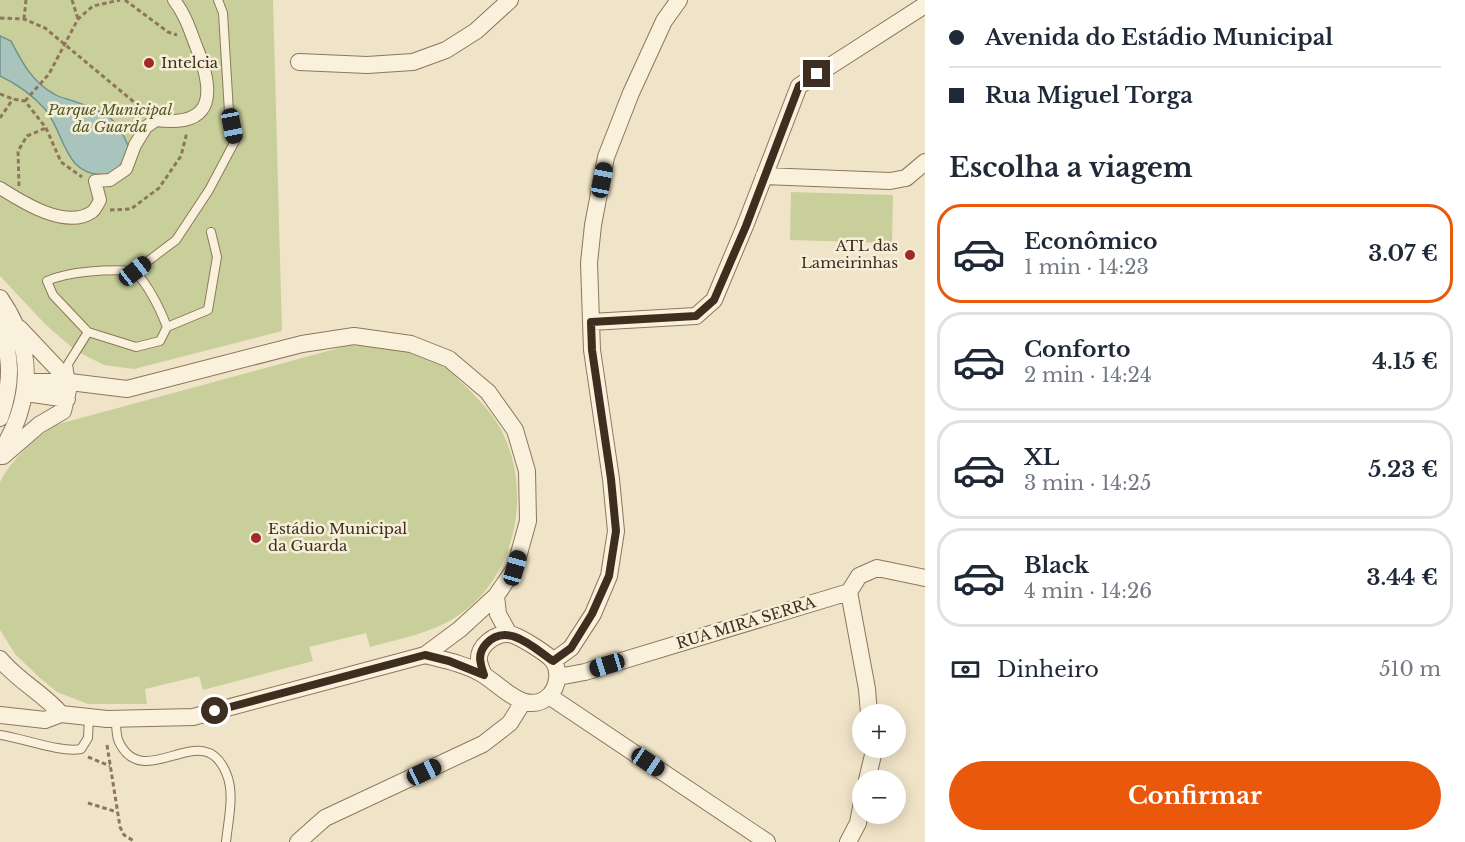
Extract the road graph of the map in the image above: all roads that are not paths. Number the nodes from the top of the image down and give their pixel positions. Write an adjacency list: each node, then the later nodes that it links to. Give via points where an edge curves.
1 (174, 0): 9 (street, via 182,10 206,70 209,90 204,107 191,118 175,122 156,120 146,127 126,169 110,180 95,181 100,200 93,211 79,216 54,216)
2 (218, 0): 11 (lane, via 223,13 229,112 235,141 176,240)
3 (510, 0): 6 (street, via 476,31 446,50 413,62)
4 (679, 0): 14 (street, via 664,21 606,157 589,263)
5 (925, 5): 8 (street, via 799,86)
6 (299, 62)
7 (925, 162): 8 (street, via 906,178 890,181)
8 (764, 176): 14 (street, via 714,300 696,316)
9 (0, 188)
10 (211, 232): 15 (lane, via 217,257 208,310)
11 (135, 271): 15 (lane, via 157,302); 17 (lane, via 114,269 59,275 47,281 53,296)
12 (0, 298): 16 (street)
13 (0, 321): 19 (street, via 9,350)
14 (591, 322): 29 (street, via 616,531 609,576 592,614)
15 (167, 327): 17 (lane, via 160,341 136,347)
16 (19, 328): 18 (street); 19 (street, via 25,356)
17 (88, 332): 18 (lane, via 68,364)
18 (70, 382): 19 (street); 20 (street); 25 (street, via 127,388 302,344 354,336 411,344 449,359 488,392 515,430 527,471 528,521 515,568)
19 (12, 386): 20 (street); 21 (street); 22 (street, via 19,414)
20 (66, 399): 22 (street, via 63,411)
21 (0, 418)
22 (0, 457)
23 (925, 578): 24 (street, RUA MIRA SERRA, via 877,568 859,576)
24 (849, 592): 29 (street, RUA MIRA SERRA, via 585,672); 33 (street)
25 (496, 596): 26 (street, via 498,614); 27 (street)
26 (509, 634): 29 (street); 30 (street, via 493,637 483,647 479,659)
27 (425, 655): 30 (street); 37 (street, via 193,717)
28 (0, 659): 34 (street)
29 (555, 669): 31 (street, via 555,687)
30 (484, 675): 32 (street)
31 (549, 696): 32 (street, via 537,702); 42 (street)
32 (523, 702): 41 (street, via 510,723 483,744 325,818)
33 (868, 704)
34 (61, 714): 35 (street, via 45,720); 36 (street)
35 (0, 715)
36 (89, 717): 37 (street); 38 (lane, via 88,738 81,749 70,751)
37 (112, 719): 40 (lane, via 118,741 131,757 150,762 203,749 218,757 229,779)
38 (0, 735)
39 (858, 824): 43 (street)
40 (226, 842)
41 (298, 842)
42 (767, 842)
43 (848, 842)

